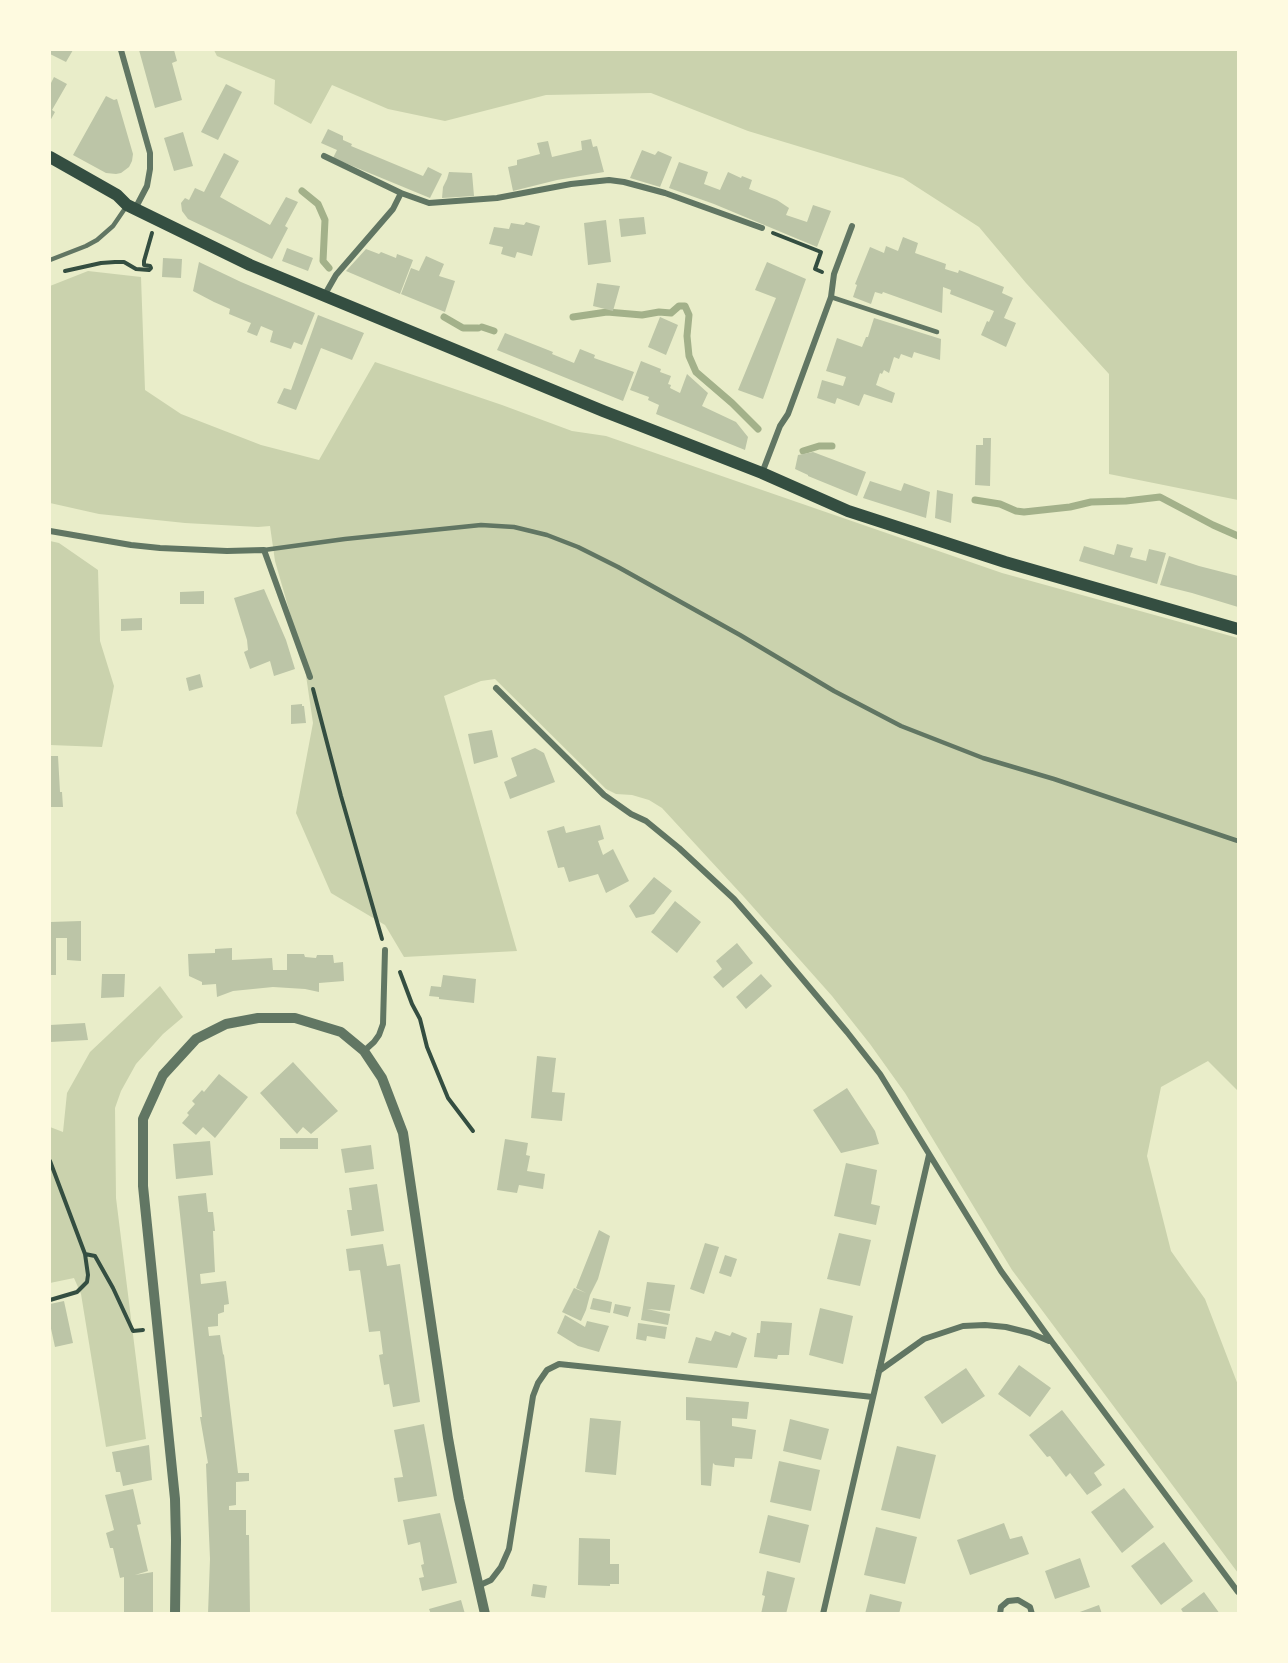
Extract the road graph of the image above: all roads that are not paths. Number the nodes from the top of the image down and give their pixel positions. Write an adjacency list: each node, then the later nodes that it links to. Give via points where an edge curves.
1 (121, 50): 5 (street, via 150,153 147,186)
2 (324, 156): 4 (street)
3 (50, 157): 5 (main road)
4 (401, 193): 7 (street, via 429,203 474,201 609,180 665,193); 9 (street, via 393,209 336,275)
5 (131, 207): 8 (lane, via 97,240); 9 (main road)
6 (852, 226): 10 (street, via 834,274)
7 (762, 228)
8 (50, 260)
9 (324, 296): 12 (main road)
10 (831, 297): 11 (lane); 12 (street)
11 (937, 332)
12 (762, 473): 15 (main road, via 848,511 1005,562)
13 (50, 531): 14 (street, via 160,548)
14 (264, 550): 16 (street); 18 (lane, via 481,525 547,535 601,558 910,730 983,758)
15 (1239, 629)
16 (310, 677)
17 (496, 688): 21 (street, via 604,795 646,821 734,899 880,1074)
18 (1239, 841)
19 (385, 950): 20 (street, via 383,1024)
20 (364, 1051): 25 (street, via 382,1078 403,1133 448,1438); 27 (street, via 341,1032 295,1018 258,1018 226,1024 196,1039 163,1075 143,1119 143,1186 175,1499)
21 (929, 1155): 22 (street, via 1001,1271); 23 (street)
22 (1052, 1342): 23 (street, via 1006,1327 963,1326 924,1339); 26 (street)
23 (879, 1371): 24 (street)
24 (873, 1397): 25 (street, via 559,1364 547,1370 533,1396 508,1549 492,1580); 29 (street)
25 (478, 1586): 28 (street)
26 (1239, 1592)
27 (175, 1614)
28 (485, 1614)
29 (823, 1614)
30 (1000, 1614): 31 (street, via 1008,1601 1018,1600 1030,1607)
31 (1032, 1614)

